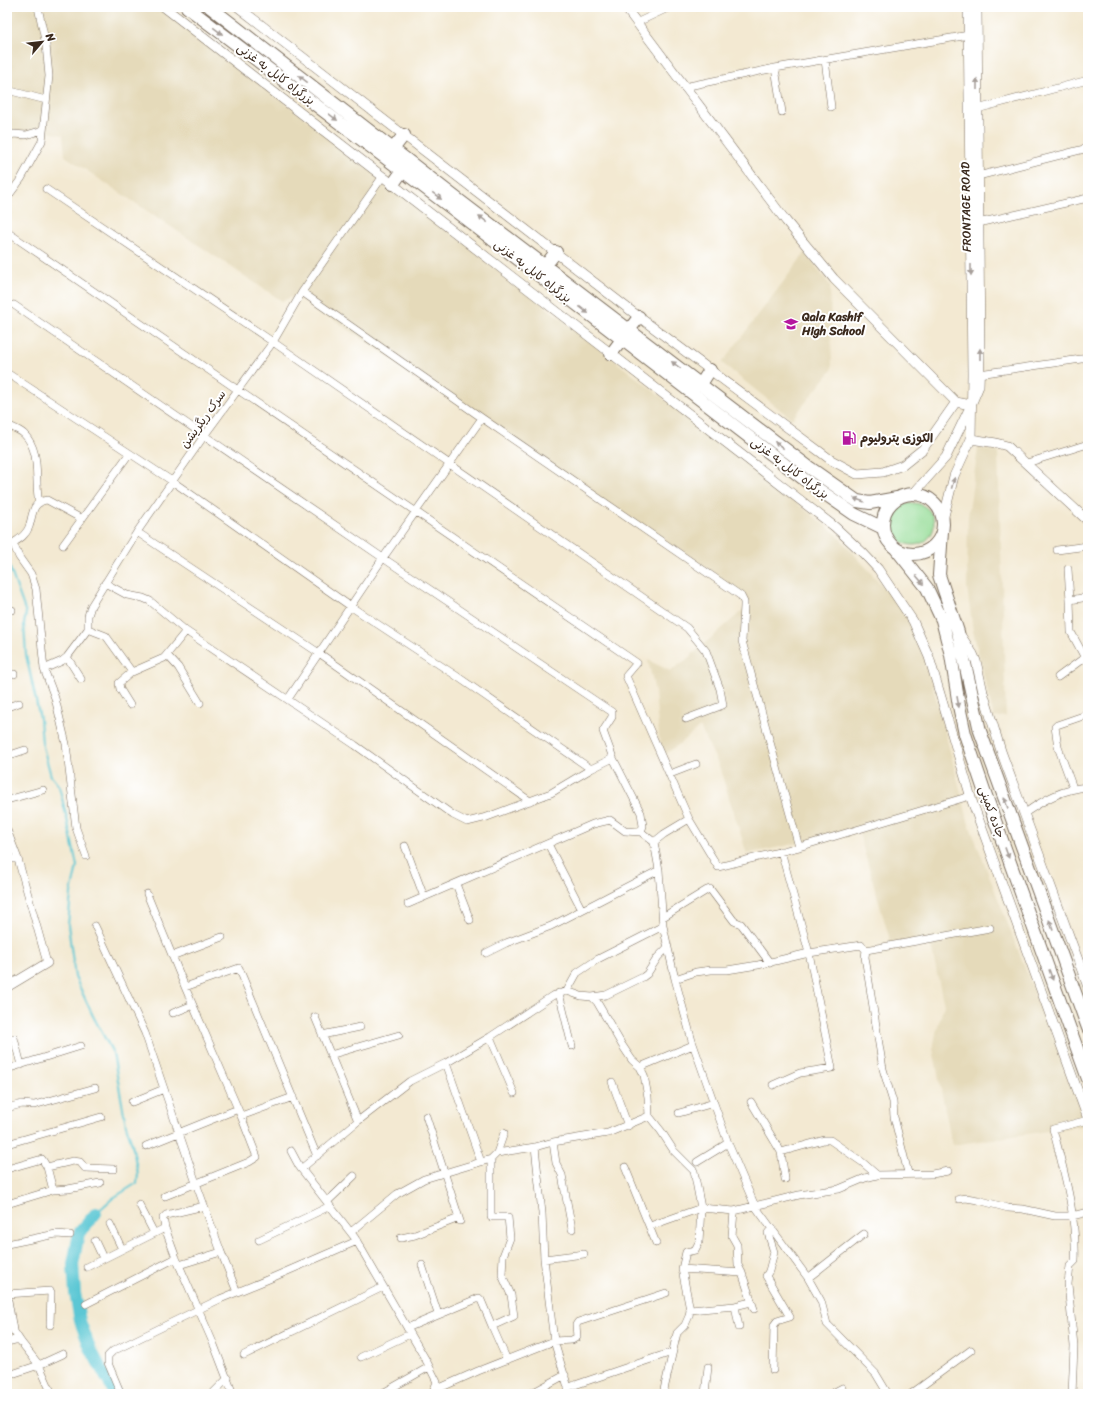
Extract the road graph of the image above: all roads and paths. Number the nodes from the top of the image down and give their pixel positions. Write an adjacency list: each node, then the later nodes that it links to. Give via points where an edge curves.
1 (38, 7): 18 (street, via 49,76)
2 (164, 7): 28 (street)
3 (187, 7): 27 (highway, بزرگراه کابل به غزنی, one-way to 27)
4 (210, 7): 26 (highway, بزرگراه کابل به غزنی, one-way to 4)
5 (238, 7): 10 (street)
6 (624, 7): 11 (street)
7 (670, 7): 11 (street)
8 (968, 7): 12 (street)
9 (977, 7): 20 (street, FRONTAGE ROAD, one-way to 9)
10 (246, 10): 23 (street)
11 (636, 23): 16 (street)
12 (969, 35): 13 (street); 52 (street, one-way to 52)
13 (824, 60): 14 (street); 19 (street)
14 (775, 68): 16 (street); 21 (street)
15 (1088, 80): 20 (street)
16 (684, 87): 51 (street, via 786,221 834,279)
17 (7, 90): 18 (street)
18 (46, 100): 22 (street)
19 (831, 107)
20 (977, 109): 30 (street, FRONTAGE ROAD)
21 (782, 112)
22 (43, 130): 24 (street, via 26,135 13,134); 33 (street, via 38,150)
23 (404, 135): 26 (highway); 37 (street)
24 (7, 138)
25 (1088, 148): 30 (street)
26 (393, 149): 29 (highway, بزرگراه کابل به غزنی)
27 (403, 170): 29 (highway, بزرگراه کابل به غزنی); 31 (highway)
28 (383, 176): 31 (street); 39 (street, سرک ریگریشن)
29 (420, 176): 38 (highway, بزرگراه کابل به غزنی, one-way to 29); 42 (highway, بزرگراه کابل به غزنی, one-way to 42)
30 (978, 176): 35 (street, FRONTAGE ROAD)
31 (393, 184): 44 (street)
32 (46, 189): 43 (street)
33 (7, 198)
34 (1088, 198): 35 (street)
35 (978, 222): 48 (street, FRONTAGE ROAD, one-way to 35)
36 (7, 232): 50 (street)
37 (556, 252): 38 (highway); 41 (street)
38 (545, 266): 42 (highway, بزرگراه کابل به غزنی)
39 (302, 292): 43 (street, سرک ریگریشن); 53 (street)
40 (14, 305): 55 (street)
41 (639, 317): 42 (highway); 46 (street)
42 (626, 335): 44 (highway); 49 (highway, بزرگراه کابل به غزنی, one-way to 42); 69 (highway, بزرگراه کابل به غزنی, via 805,480 854,514)
43 (273, 342): 50 (street, سرک ریگریشن); 60 (street)
44 (611, 354): 108 (street, via 835,527 878,569 912,621 929,657)
45 (1088, 358): 48 (street)
46 (710, 370): 49 (highway); 51 (street, via 831,460 857,474 883,472 903,465 923,449)
47 (7, 373): 58 (street)
48 (979, 374): 52 (street, FRONTAGE ROAD, via 979,386)
49 (701, 384): 63 (highway, بزرگراه کابل به غزنی, one-way to 49, via 870,503 857,501)
50 (238, 390): 55 (street, سرک ریگریشن); 65 (street)
51 (956, 402): 52 (street)
52 (971, 405): 56 (street); 62 (street, FRONTAGE ROAD, via 946,457)
53 (482, 418): 60 (street); 118 (street, via 743,598 742,641)
54 (7, 425): 64 (street, via 23,433 32,446)
55 (204, 436): 61 (street, سرک ریگریشن); 75 (street)
56 (971, 439): 59 (street, via 1007,446); 68 (street, one-way to 56, via 954,476)
57 (1088, 444): 59 (street)
58 (129, 454): 61 (street); 66 (street)
59 (1027, 463): 67 (street)
60 (449, 465): 65 (street); 98 (street, via 687,628 706,651 724,705)
61 (172, 481): 70 (street, سرک ریگریشن); 80 (street)
62 (912, 494): 63 (highway); 68 (highway, via 925,496 935,503 939,508)
63 (897, 498): 69 (highway, via 885,511)
64 (39, 503): 66 (street, via 47,500); 88 (street, via 33,508 28,528 22,538 13,543 31,574 36,589)
65 (416, 512): 75 (street); 104 (street, via 637,663 626,676)
66 (82, 519): 71 (street)
67 (1088, 521)
68 (943, 526): 73 (highway, via 936,544 924,552 910,554); 83 (highway, جاده کمپنی, via 939,575)
69 (883, 528): 73 (highway, via 885,536)
70 (137, 532): 77 (street, سرک ریگریشن); 84 (street)
71 (64, 545)
72 (1088, 546): 74 (street)
73 (896, 549): 166 (highway, جاده کمپنی, one-way to 166, via 927,588 942,620 965,734)
74 (1057, 550)
75 (383, 558): 80 (street); 101 (street, via 612,712 612,717 603,730)
76 (1068, 569): 79 (street)
77 (105, 583): 81 (street, سرک ریگریشن, via 91,606); 82 (street, via 127,595 150,602)
78 (1088, 597): 79 (street)
79 (1070, 600): 86 (street, via 1071,632)
80 (350, 606): 84 (street); 103 (street)
81 (88, 629): 87 (street, سرک ریگریشن); 89 (street, via 106,636)
82 (186, 630): 85 (street); 92 (street)
83 (958, 632): 111 (street, via 976,661 1001,751); 153 (highway, جاده کمپنی, one-way to 83, via 980,731)
84 (319, 653): 92 (street); 110 (street)
85 (167, 655): 89 (street); 94 (street, via 178,667)
86 (1086, 656): 90 (street)
87 (68, 657): 88 (street, سرک ریگریشن); 91 (street)
88 (44, 669): 120 (street, via 55,698 66,744 76,828)
89 (132, 672): 95 (street, via 119,683)
90 (1058, 677)
91 (81, 679)
92 (288, 699): 110 (street, via 453,815 467,822)
93 (19, 703): 96 (street)
94 (200, 703)
95 (130, 705)
96 (7, 707)
97 (1086, 715): 106 (street, via 1055,727 1058,747)
98 (686, 719)
99 (25, 750): 100 (street)
100 (7, 756)
101 (613, 758): 103 (street); 114 (street, via 641,813)
102 (696, 764): 104 (street)
103 (591, 769): 110 (street, via 550,793)
104 (670, 774): 112 (street)
105 (1088, 787): 106 (street)
106 (1073, 788): 111 (street)
107 (43, 790): 109 (street)
108 (970, 796): 118 (street); 182 (street)
109 (7, 800)
110 (530, 801)
111 (1025, 813): 145 (street)
112 (689, 819): 115 (street); 119 (street, via 718,867)
113 (7, 830): 122 (street)
114 (641, 832): 115 (street); 116 (street, via 625,830 610,820 593,824)
115 (654, 842): 123 (street)
116 (548, 844): 124 (street); 128 (street)
117 (405, 846): 126 (street)
118 (799, 847): 119 (street)
119 (781, 851): 138 (street)
120 (86, 856)
121 (7, 859): 122 (street)
122 (18, 859): 141 (street)
123 (658, 870): 128 (street); 129 (street)
124 (456, 884): 126 (street); 130 (street)
125 (147, 894): 139 (street)
126 (424, 897): 127 (street)
127 (408, 904)
128 (582, 910): 137 (street)
129 (663, 917): 132 (street); 140 (street, via 710,889 734,920 741,924)
130 (470, 920)
131 (95, 926): 170 (street, via 145,1033)
132 (663, 926): 135 (street); 146 (street, via 598,959 577,973)
133 (990, 928): 136 (street)
134 (222, 937): 139 (street)
135 (667, 948): 142 (street); 148 (street, via 643,977 606,996)
136 (866, 950): 138 (street, via 861,945); 206 (street, via 882,1069 893,1102 894,1117)
137 (486, 953)
138 (809, 953): 140 (street); 168 (street, via 832,1068 800,1073)
139 (172, 956): 144 (street)
140 (770, 963): 142 (street, via 696,972)
141 (47, 964): 143 (street)
142 (674, 979): 158 (street)
143 (7, 987)
144 (185, 987): 149 (street); 172 (street, via 239,968)
145 (1088, 987)
146 (567, 991): 147 (street); 148 (street)
147 (559, 993): 157 (street); 160 (street)
148 (592, 997): 164 (street, via 632,1060)
149 (193, 1005): 150 (street); 177 (street)
150 (173, 1013)
151 (314, 1017): 154 (street)
152 (360, 1027): 154 (street)
153 (1088, 1028)
154 (322, 1035): 161 (street)
155 (399, 1035): 161 (street)
156 (14, 1038): 163 (street)
157 (490, 1038): 162 (street); 171 (street)
158 (694, 1045): 164 (street); 175 (street)
159 (81, 1046): 163 (street)
160 (572, 1046)
161 (330, 1055): 183 (street)
162 (446, 1063): 183 (street, via 410,1081); 197 (street)
163 (21, 1065): 165 (street)
164 (640, 1067): 180 (street, via 644,1075)
165 (7, 1069)
166 (1088, 1079)
167 (612, 1082): 184 (street)
168 (773, 1085)
169 (95, 1088): 176 (street, via 34,1105 22,1104)
170 (164, 1089): 173 (street); 186 (street)
171 (514, 1093)
172 (292, 1097): 177 (street); 195 (street)
173 (132, 1102)
174 (751, 1102): 193 (street)
175 (714, 1103): 178 (street); 188 (street)
176 (7, 1108)
177 (239, 1113): 186 (street); 211 (street, via 257,1157)
178 (678, 1113)
179 (426, 1116): 205 (street)
180 (649, 1116): 184 (street); 220 (street, via 674,1151 694,1171)
181 (102, 1117): 189 (street)
182 (1088, 1120): 223 (street, via 1053,1129)
183 (358, 1121): 195 (street)
184 (628, 1126): 187 (street, via 608,1134)
185 (504, 1133): 194 (street)
186 (179, 1134): 190 (street); 211 (street)
187 (553, 1142): 191 (street); 228 (street)
188 (728, 1143): 198 (street); 219 (street)
189 (7, 1144)
190 (146, 1146)
191 (535, 1147): 194 (street); 243 (street)
192 (291, 1151): 203 (street)
193 (781, 1152): 207 (street, via 830,1140); 209 (street)
194 (497, 1153): 196 (street)
195 (317, 1156): 203 (street)
196 (491, 1159): 197 (street); 262 (street, via 490,1218 508,1217 510,1238 503,1256 502,1275 511,1296 514,1316)
197 (481, 1162): 205 (street)
198 (697, 1162)
199 (47, 1167): 201 (street, via 42,1159); 202 (street, via 73,1161 80,1162 85,1168); 212 (street)
200 (625, 1167): 225 (street)
201 (7, 1169)
202 (114, 1169)
203 (301, 1169): 217 (street)
204 (948, 1172): 206 (street)
205 (444, 1173): 229 (street, via 424,1179 397,1194); 233 (street, via 459,1220)
206 (908, 1174): 207 (street)
207 (877, 1175): 219 (street, via 839,1189 799,1195)
208 (354, 1176): 217 (street)
209 (785, 1180)
210 (100, 1183): 212 (street)
211 (196, 1183): 213 (street); 218 (street)
212 (52, 1190): 215 (street)
213 (165, 1196)
214 (959, 1199): 223 (street, via 972,1199 1055,1216)
215 (7, 1204)
216 (139, 1204): 230 (street)
217 (329, 1204): 229 (street); 234 (street)
218 (204, 1206): 226 (street, via 164,1216); 240 (street)
219 (755, 1206): 221 (street); 227 (street)
220 (701, 1208): 221 (street); 225 (street); 247 (street, via 699,1242 695,1250 686,1252)
221 (734, 1211): 248 (street, via 732,1236 737,1245 738,1265)
222 (1088, 1212): 223 (street)
223 (1072, 1216): 295 (street, via 1076,1250 1075,1262 1070,1266 1068,1284 1074,1346)
224 (110, 1224): 239 (street)
225 (650, 1226): 237 (street)
226 (165, 1228): 230 (street); 244 (street)
227 (772, 1228): 249 (street); 277 (street, via 768,1233 774,1252 766,1276 790,1317 775,1322)
228 (572, 1229)
229 (351, 1232): 236 (street)
230 (154, 1233): 239 (street)
231 (864, 1234): 249 (street)
232 (70, 1235): 238 (street, via 56,1234)
233 (400, 1238)
234 (259, 1240)
235 (95, 1241): 242 (street)
236 (357, 1241): 250 (street); 251 (street)
237 (656, 1243)
238 (7, 1244)
239 (122, 1249): 242 (street)
240 (221, 1252): 244 (street); 251 (street)
241 (584, 1254): 243 (street)
242 (103, 1258): 246 (street)
243 (544, 1259): 266 (street)
244 (177, 1262): 255 (street); 258 (street)
245 (422, 1264): 260 (street)
246 (87, 1267)
247 (682, 1269): 248 (street); 259 (street)
248 (742, 1273): 254 (street)
249 (808, 1278): 293 (street, via 821,1301 827,1324 876,1374)
250 (384, 1286): 264 (street); 271 (street)
251 (237, 1292): 258 (street)
252 (666, 1293): 266 (street, via 578,1322 577,1337 572,1340)
253 (7, 1294): 261 (street, via 50,1291); 265 (street, via 13,1330)
254 (751, 1302): 256 (street); 257 (street)
255 (86, 1304)
256 (734, 1306): 259 (street); 263 (street)
257 (754, 1309)
258 (200, 1310): 280 (street); 285 (street, via 113,1351 108,1356 108,1363)
259 (690, 1310): 269 (street, via 685,1325 677,1333)
260 (438, 1314): 262 (street, via 479,1298); 264 (street)
261 (50, 1325)
262 (492, 1326): 273 (street)
263 (739, 1327)
264 (409, 1331): 272 (street); 275 (street)
265 (19, 1339): 267 (street); 274 (street)
266 (554, 1341): 273 (street); 279 (street)
267 (7, 1342)
268 (971, 1350): 294 (street)
269 (672, 1352): 282 (street); 290 (street)
270 (63, 1354): 274 (street)
271 (244, 1355)
272 (362, 1357)
273 (507, 1360): 283 (street)
274 (39, 1365): 278 (street); 284 (street)
275 (429, 1367): 283 (street, via 437,1382); 288 (street)
276 (708, 1367): 291 (street)
277 (773, 1370)
278 (15, 1373)
279 (565, 1375): 282 (street); 289 (street)
280 (228, 1378): 286 (street); 287 (street)
281 (842, 1388): 292 (street)
282 (569, 1391)
283 (433, 1392)
284 (52, 1394)
285 (121, 1394)
286 (212, 1394)
287 (233, 1394)
288 (381, 1394)
289 (530, 1394)
290 (663, 1394)
291 (705, 1394)
292 (831, 1394)
293 (888, 1394)
294 (911, 1394)
295 (1072, 1394)

